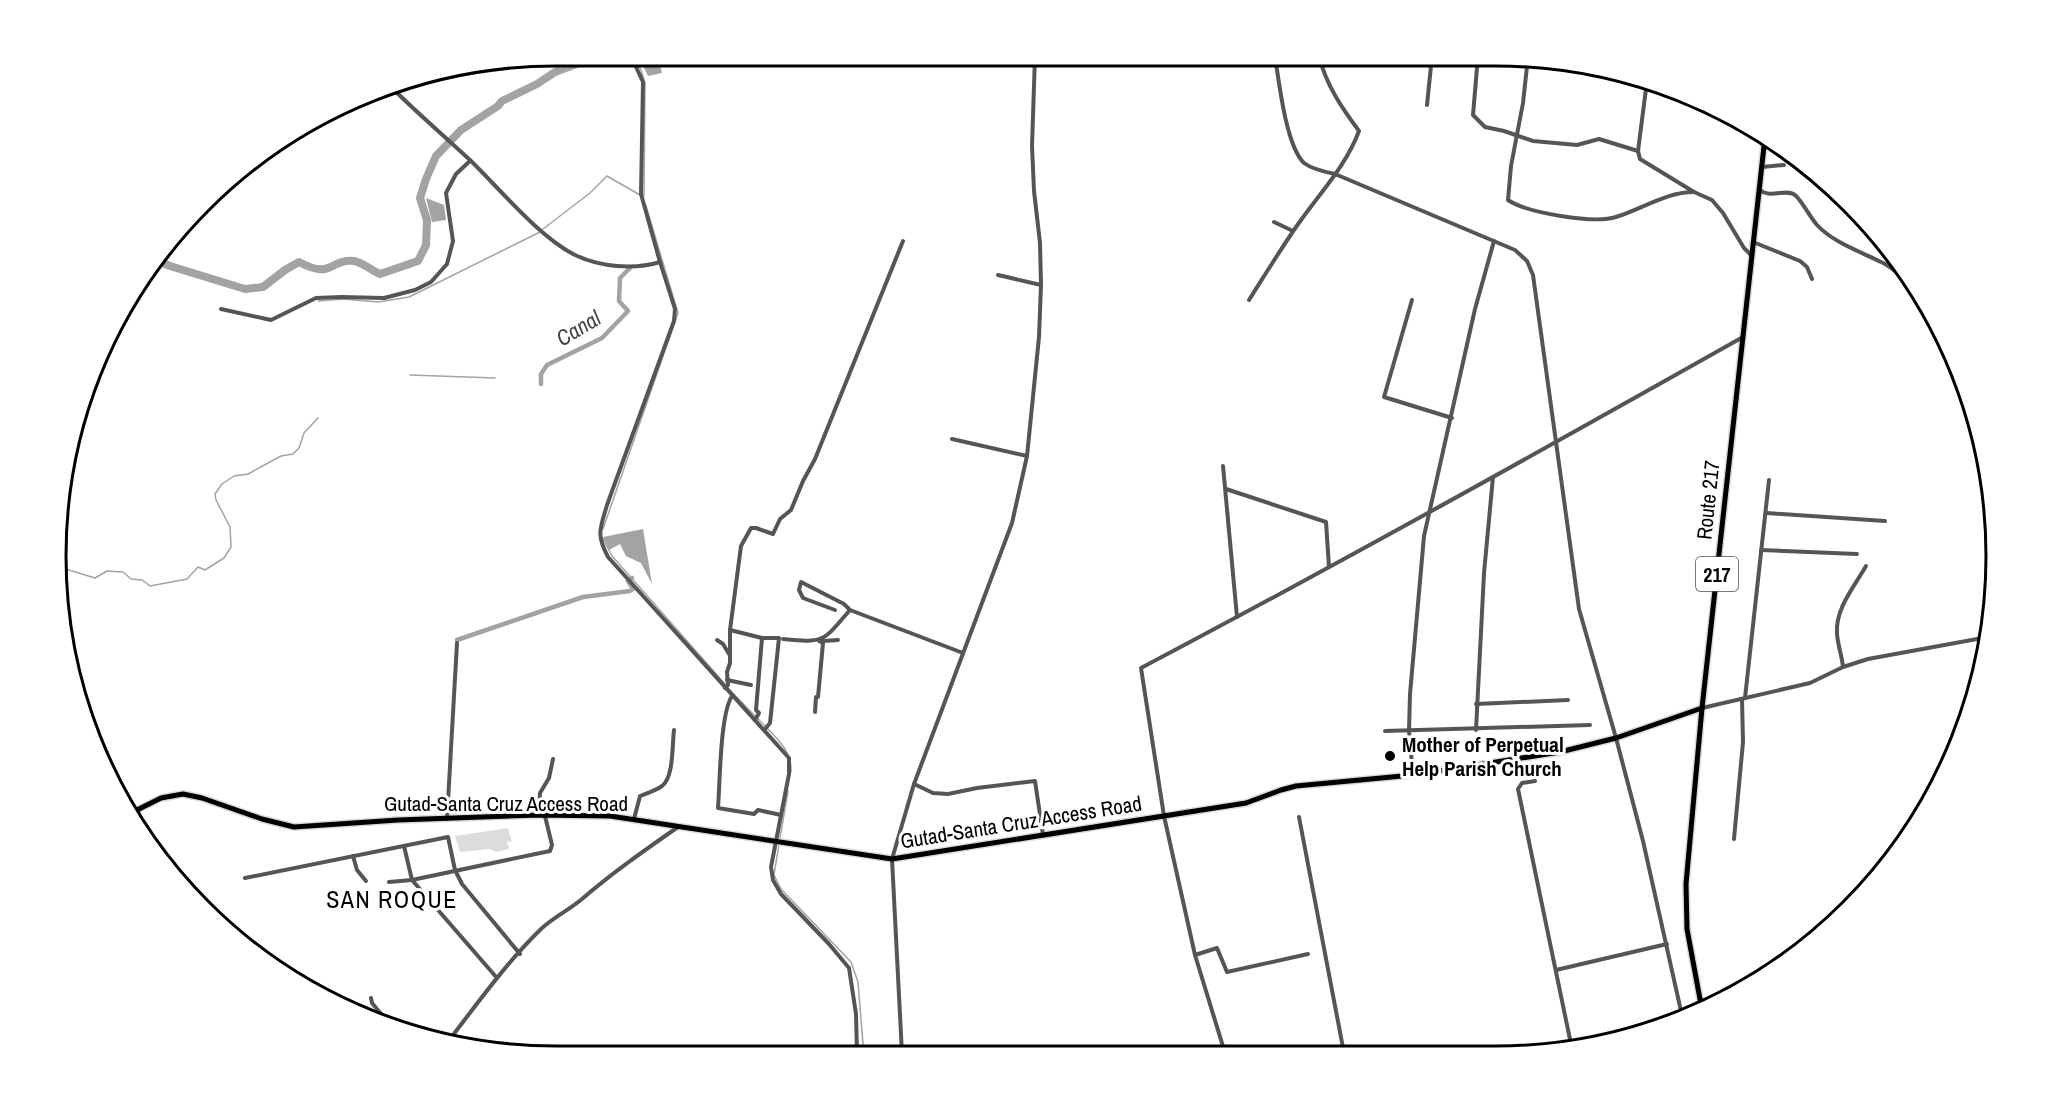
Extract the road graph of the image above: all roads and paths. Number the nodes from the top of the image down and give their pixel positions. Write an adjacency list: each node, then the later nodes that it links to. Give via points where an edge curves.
1 (636, 66): 26 (street, via 643,82 641,194)
2 (1035, 66): 30 (street, via 1032,146)
3 (1277, 66): 17 (street, via 1296,150 1304,163)
4 (1321, 66): 17 (street, via 1331,90 1359,131)
5 (1431, 66): 10 (street)
6 (1477, 66): 11 (street, via 1473,115 1485,128)
7 (1527, 67): 11 (street)
8 (1646, 90): 13 (street)
9 (397, 92): 14 (street)
10 (1427, 105)
11 (1518, 135): 13 (street, via 1533,141 1577,145 1599,139); 18 (street, via 1508,200 1516,206 1579,218 1613,218)
12 (1764, 147): 16 (main road, Route 217 / 217)
13 (1638, 151): 18 (street, via 1640,159)
14 (470, 161): 26 (street, via 540,228 574,254 625,267); 33 (street, via 456,174 446,194 453,241 447,264 431,282 384,298 316,298 271,320)
15 (1784, 165): 16 (street)
16 (1762, 167): 19 (main road, Route 217 / 217)
17 (1335, 174): 21 (street); 23 (street)
18 (1685, 189): 25 (street, via 1712,200)
19 (1759, 190): 24 (main road, Route 217 / 217); 27 (street, via 1795,196 1818,226)
20 (1274, 222): 21 (street)
21 (1293, 231): 31 (street)
22 (903, 241): 53 (street, via 791,510 780,519 772,534 751,528 741,546)
23 (1494, 241): 35 (street); 37 (street, via 1515,250 1527,261 1533,275)
24 (1754, 242): 25 (main road, Route 217 / 217); 29 (street, via 1800,261 1808,267)
25 (1752, 256): 34 (main road, Route 217 / 217)
26 (660, 262): 66 (street, via 675,309 674,321 607,505 600,541 608,557)
27 (1894, 270)
28 (998, 276): 30 (street)
29 (1812, 279)
30 (1041, 285): 38 (street, via 1040,337)
31 (1249, 300)
32 (1412, 300): 35 (street, via 1384,397)
33 (221, 309)
34 (1743, 337): 37 (street); 71 (main road, Route 217 / 217)
35 (1452, 418): 43 (street)
36 (952, 439): 38 (street)
37 (1557, 442): 40 (street); 80 (street, via 1579,609)
38 (1027, 456): 61 (street, via 1012,523)
39 (1223, 466): 42 (street)
40 (1493, 477): 43 (street); 70 (street)
41 (1769, 480): 44 (street)
42 (1226, 489): 49 (street, via 1326,522); 52 (street)
43 (1429, 512): 49 (street); 79 (street, via 1423,543)
44 (1767, 513): 45 (street); 46 (street)
45 (1885, 521)
46 (1761, 550): 47 (street); 68 (street)
47 (1857, 554)
48 (1866, 566): 63 (street, via 1844,602 1838,621)
49 (1329, 567): 52 (street)
50 (835, 610): 51 (street, via 803,598 799,591 801,582)
51 (850, 610): 58 (street); 61 (street)
52 (1237, 617): 88 (street, via 1141,668)
53 (730, 630): 54 (street); 62 (street)
54 (762, 638): 73 (street, via 756,710 759,713); 75 (street, via 779,638 770,723)
55 (783, 639): 58 (street)
56 (1979, 639): 63 (street)
57 (717, 640): 62 (street)
58 (819, 640): 59 (street); 72 (street, via 823,643 823,658)
59 (838, 640)
60 (457, 643): 90 (street)
61 (963, 653): 84 (street)
62 (730, 655): 64 (street)
63 (1843, 667): 68 (street, via 1810,683)
64 (727, 680): 65 (street); 66 (street)
65 (751, 685)
66 (725, 688): 67 (street)
67 (732, 696): 73 (street); 87 (street, via 727,705 718,808)
68 (1744, 699): 71 (street); 94 (street)
69 (1568, 700): 70 (street)
70 (1476, 704): 77 (street)
71 (1702, 708): 80 (main road, Gutad-Santa Cruz Access Road); 111 (main road, Route 217 / 217, via 1686,884 1687,929)
72 (815, 711)
73 (755, 720): 75 (street)
74 (1590, 725): 77 (street)
75 (764, 729): 87 (street, via 789,758)
76 (674, 730): 91 (street, via 666,782 639,796)
77 (1476, 730): 79 (street)
78 (1385, 731): 79 (street)
79 (1409, 731): 82 (street)
80 (1616, 738): 82 (main road, Gutad-Santa Cruz Access Road, via 1560,753); 104 (street)
81 (553, 759): 86 (street, via 549,778 540,793)
82 (1413, 775): 88 (main road, Gutad-Santa Cruz Access Road, via 1296,786 1246,803)
83 (1535, 781): 108 (street, via 1522,783 1518,789)
84 (914, 784): 93 (street, via 933,793 948,794 1035,781); 98 (street)
85 (138, 811): 90 (main road, Gutad-Santa Cruz Access Road, via 162,798 183,794 294,827)
86 (542, 815): 90 (main road, Gutad-Santa Cruz Access Road); 91 (main road, Gutad-Santa Cruz Access Road); 99 (street, via 552,845 549,851)
87 (781, 815): 95 (street)
88 (1164, 816): 93 (main road, Gutad-Santa Cruz Access Road); 107 (street)
89 (1299, 817): 119 (street)
90 (447, 819)
91 (634, 819): 92 (main road, Gutad-Santa Cruz Access Road)
92 (678, 827): 95 (main road, Gutad-Santa Cruz Access Road); 105 (street, via 561,912)
93 (1043, 836): 98 (main road, Gutad-Santa Cruz Access Road)
94 (1734, 839)
95 (777, 842): 98 (main road, Gutad-Santa Cruz Access Road); 116 (street, via 771,867 781,894 849,968)
96 (404, 846): 97 (street); 99 (street, via 448,837); 101 (street)
97 (353, 856): 100 (street); 102 (street)
98 (892, 859): 117 (street)
99 (455, 870): 101 (street); 105 (street, via 462,884)
100 (245, 878)
101 (412, 880): 103 (street); 109 (street)
102 (366, 881)
103 (389, 882)
104 (1667, 944): 108 (street); 112 (street)
105 (520, 954): 109 (street)
106 (1308, 954): 107 (street, via 1227,972 1217,948)
107 (1196, 955): 118 (street)
108 (1556, 970): 115 (street)
109 (497, 978): 114 (street)
110 (371, 998): 113 (street)
111 (1700, 1001)
112 (1681, 1010)
113 (381, 1014)
114 (453, 1035)
115 (1570, 1040)
116 (857, 1046)
117 (902, 1046)
118 (1223, 1046)
119 (1343, 1046)

